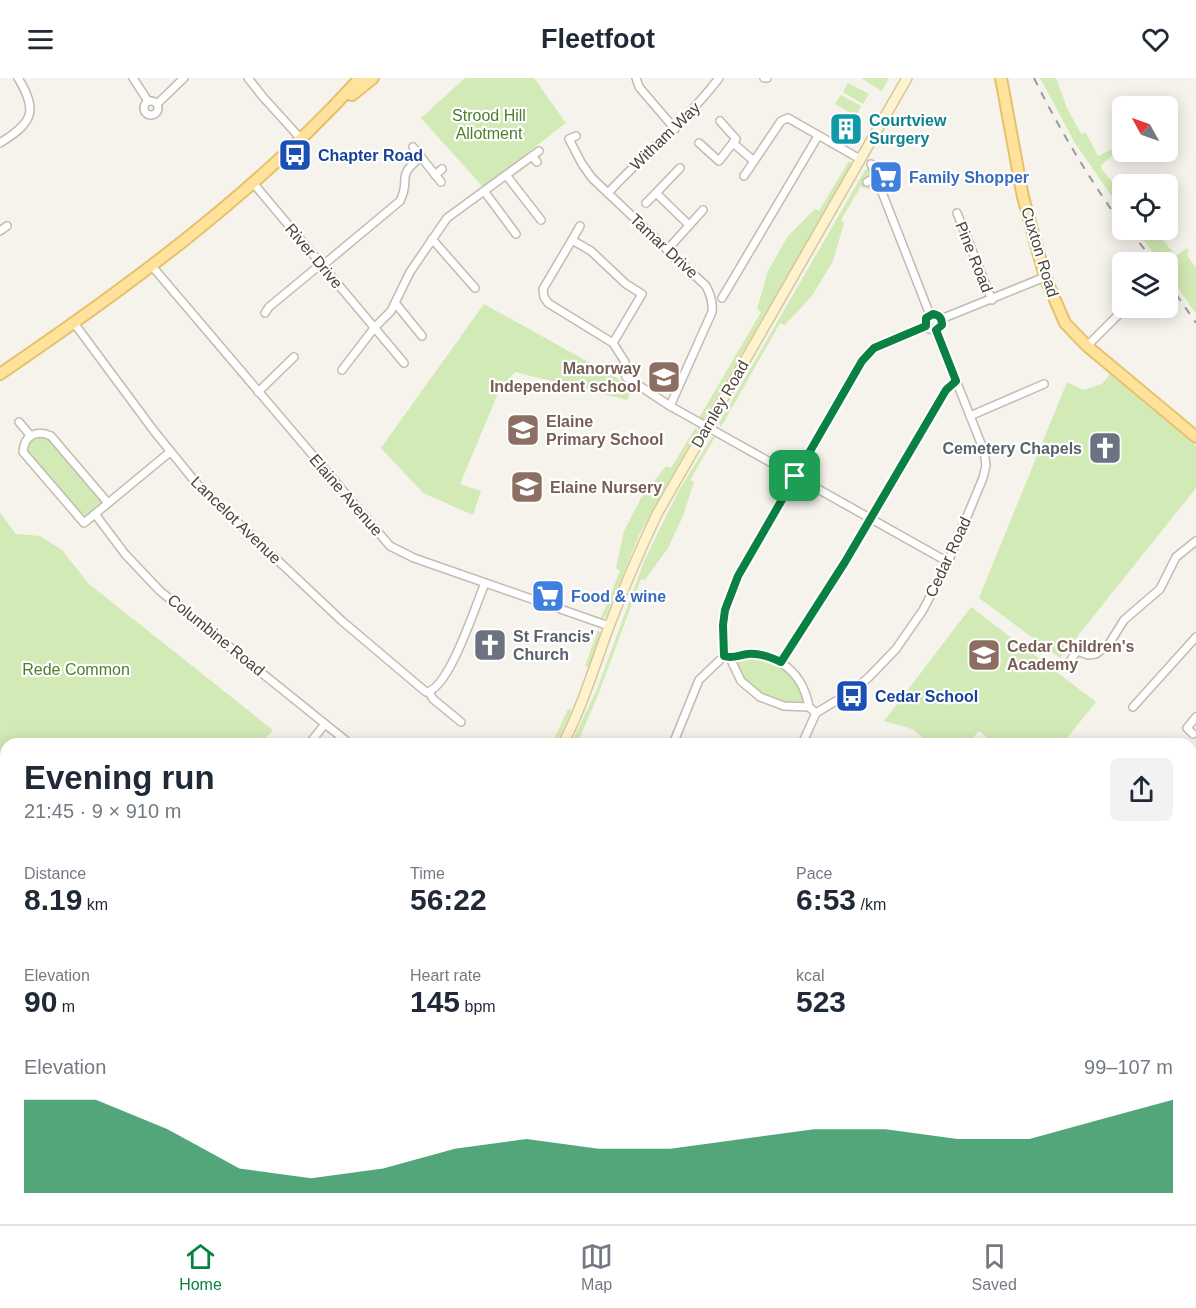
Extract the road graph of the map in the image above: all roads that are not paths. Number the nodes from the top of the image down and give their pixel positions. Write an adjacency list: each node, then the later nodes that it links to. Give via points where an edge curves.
1 (18, 78): 19 (street, via 29,99 29,116 20,130)
2 (133, 78): 11 (street)
3 (184, 78): 12 (street)
4 (248, 78): 18 (street)
5 (360, 78): 13 (main road)
6 (373, 78): 13 (main road)
7 (636, 78): 15 (street, via 639,87)
8 (719, 78): 15 (street, Witham Way)
9 (907, 78): 25 (street, Darnley Road)
10 (1001, 78): 54 (main road, Cuxton Road, via 1023,197)
11 (148, 101): 12 (street); 12 (street, via 144,110 150,115 157,112)
12 (157, 104)
13 (330, 111): 18 (main road)
14 (720, 121): 21 (street, via 736,139)
15 (675, 129): 38 (street, Witham Way)
16 (576, 136): 38 (street, Tamar Drive, via 569,139 582,164)
17 (818, 136): 25 (street); 26 (street, via 788,118 781,121); 56 (street)
18 (301, 139): 36 (main road)
19 (0, 143)
20 (699, 143): 21 (street, via 718,161)
21 (733, 143): 26 (street)
22 (413, 147): 24 (street)
23 (540, 151): 31 (street, via 535,159)
24 (421, 157): 30 (street); 53 (street, via 407,168 405,193 400,201)
25 (860, 159): 80 (street, Darnley Road)
26 (754, 161): 32 (street)
27 (871, 164): 33 (street)
28 (680, 168): 39 (street)
29 (442, 169): 30 (street)
30 (435, 174): 34 (street)
31 (506, 175): 37 (street); 43 (street)
32 (744, 176)
33 (876, 177): 35 (street); 60 (street)
34 (441, 182)
35 (867, 182)
36 (254, 184): 52 (main road); 53 (street, River Drive)
37 (483, 191): 48 (street); 49 (street, via 447,218)
38 (608, 193): 51 (street, Tamar Drive)
39 (656, 193): 40 (street); 44 (street)
40 (646, 203)
41 (703, 210): 44 (street)
42 (957, 213): 57 (street, Pine Road)
43 (541, 220)
44 (689, 225): 51 (street)
45 (7, 226): 47 (street)
46 (580, 226): 50 (street)
47 (0, 231)
48 (516, 234)
49 (432, 239): 55 (street); 58 (street, via 410,272)
50 (572, 240): 68 (street, via 642,294); 68 (street, via 543,289 544,297)
51 (667, 250): 77 (street, Tamar Drive, via 706,286 713,303)
52 (152, 265): 63 (main road); 76 (street, Elaine Avenue)
53 (322, 265): 59 (street); 65 (street, River Drive)
54 (1045, 277): 57 (street); 69 (main road, Cuxton Road, via 1065,323)
55 (475, 288)
56 (722, 297)
57 (992, 300): 62 (street)
58 (396, 304): 65 (street); 67 (street)
59 (265, 313)
60 (930, 315): 62 (street, via 938,315); 64 (street)
61 (1115, 318): 69 (street)
62 (941, 320): 66 (street, via 942,325)
63 (74, 323): 73 (main road); 83 (street, Lancelot Avenue)
64 (926, 326): 66 (street); 84 (street, via 867,353)
65 (375, 327): 71 (street, River Drive); 72 (street)
66 (936, 330): 74 (street, Cedar Road)
67 (422, 336)
68 (613, 343): 77 (street, via 625,362 626,377)
69 (1087, 346): 82 (main road, Cuxton Road)
70 (294, 357): 76 (street)
71 (404, 363)
72 (342, 370)
73 (0, 374)
74 (956, 381): 78 (street, Cedar Road); 87 (street, via 946,390)
75 (1044, 384): 78 (street)
76 (258, 392): 90 (street, Elaine Avenue, via 390,546)
77 (670, 406): 80 (street)
78 (970, 416): 89 (street, Cedar Road, via 986,465)
79 (19, 422): 81 (street)
80 (707, 426): 84 (street); 91 (street, Darnley Road, via 657,514)
81 (30, 435): 85 (street, via 40,432 51,436); 86 (street, via 23,452 82,522)
82 (1196, 437)
83 (170, 452): 85 (street); 96 (street, Lancelot Avenue, via 202,489 322,602)
84 (795, 476): 87 (street); 93 (street, via 730,592 723,625)
85 (108, 503): 86 (street)
86 (95, 514): 102 (street, Columbine Road, via 160,591)
87 (870, 518): 89 (street); 94 (street)
88 (1196, 541): 95 (street, via 1176,557 1160,589 1124,620 1109,644 1096,654 1077,651)
89 (948, 562): 99 (street, Cedar Road, via 923,610 896,649 854,690)
90 (485, 583): 91 (street, Elaine Avenue); 96 (street, via 453,663)
91 (609, 626): 106 (street, Darnley Road)
92 (1196, 637): 98 (street)
93 (727, 657): 94 (street, via 761,655); 97 (street, via 741,681 760,697 784,706); 107 (street, via 699,680)
94 (781, 662): 97 (street, via 797,677)
95 (1066, 667)
96 (428, 692): 101 (street, Lancelot Avenue)
97 (809, 707): 99 (street)
98 (1133, 707)
99 (816, 713): 108 (street)
100 (1196, 717): 103 (street, via 1187,728)
101 (461, 722)
102 (325, 724): 104 (street); 105 (street, Columbine Road)
103 (1193, 734)
104 (314, 738)
105 (342, 738)
106 (566, 738)
107 (675, 738)
108 (805, 738)

